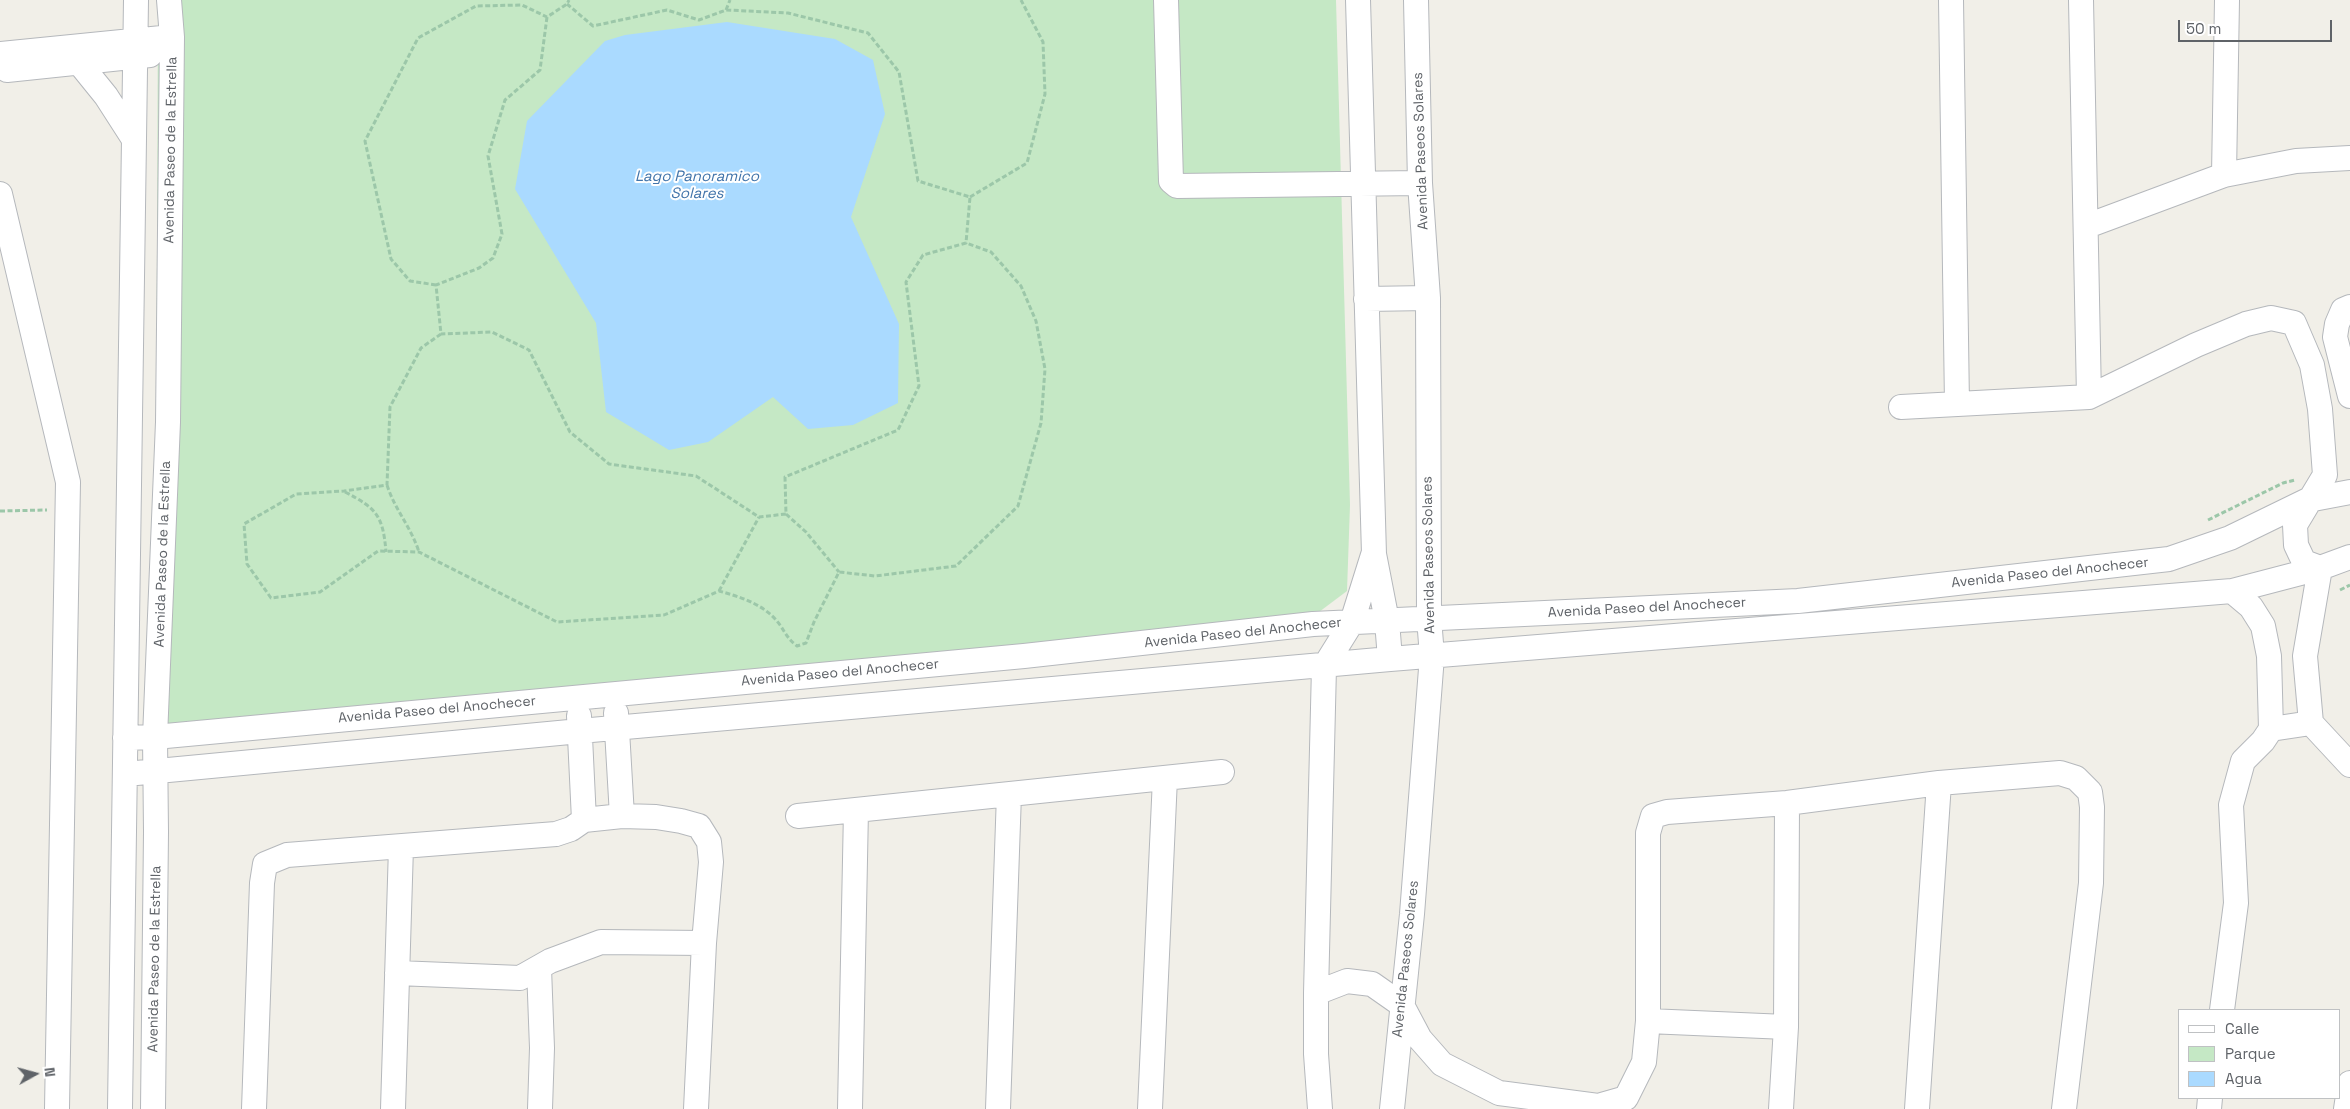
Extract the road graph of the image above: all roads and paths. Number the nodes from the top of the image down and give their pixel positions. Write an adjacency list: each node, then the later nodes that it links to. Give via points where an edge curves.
1 (136, 0): 16 (street)
2 (169, 0): 15 (street, Avenida Paseo de la Estrella)
3 (569, 0): 12 (path)
4 (730, 0): 13 (path)
5 (1021, 0): 26 (path, via 1042,42 1045,94 1027,163)
6 (1166, 0): 24 (street, via 1171,181 1177,186)
7 (1358, 0): 24 (street)
8 (1416, 0): 23 (street, Avenida Paseos Solares)
9 (1951, 0): 36 (street)
10 (2081, 0): 27 (street)
11 (2226, 0): 22 (street)
12 (567, 4): 13 (path, via 593,26 667,10 699,20); 14 (path)
13 (726, 10): 26 (path, via 788,13 868,32 899,72 918,181)
14 (547, 17): 29 (path, via 540,70 505,100 488,156 502,234 493,258 479,268); 29 (path, via 522,5 476,6 418,38 365,141 391,259 410,281)
15 (172, 44): 16 (street); 72 (street, Avenida Paseo de la Estrella, via 168,422)
16 (134, 49): 18 (street); 20 (street)
17 (0, 54): 18 (street)
18 (73, 55): 19 (street); 20 (street, via 106,96)
19 (0, 70)
20 (133, 138): 71 (street)
21 (2350, 158): 22 (street, via 2296,161)
22 (2224, 175): 27 (street)
23 (1420, 183): 24 (street); 30 (street, Avenida Paseos Solares)
24 (1363, 184): 31 (street)
25 (0, 194): 44 (street, via 62,449 68,482)
26 (970, 197): 28 (path)
27 (2087, 226): 34 (street)
28 (966, 243): 46 (path, via 923,255 906,282 918,386 898,430 785,477); 54 (path, via 991,252 1021,286 1036,321 1045,369 1041,423 1018,506 956,566 875,576)
29 (436, 285): 33 (path)
30 (1428, 298): 31 (street); 59 (street, Avenida Paseos Solares)
31 (1366, 299): 51 (street)
32 (2350, 308): 35 (street, via 2343,310 2335,337)
33 (442, 334): 40 (path, via 421,348 390,407); 47 (path, via 492,332 529,350 570,432 608,464 696,476)
34 (2090, 397): 36 (street); 38 (street, via 2196,345 2246,324 2271,318 2294,323 2312,365)
35 (2350, 397): 38 (street)
36 (1957, 404): 37 (street)
37 (1901, 407)
38 (2320, 409): 39 (street)
39 (2325, 475): 43 (street); 48 (path, via 2283,483)
40 (387, 485): 41 (path); 50 (path)
41 (344, 491): 49 (path, via 370,505 384,529); 49 (path, via 296,494 244,524 247,564 271,598 320,592 378,551)
42 (2350, 492): 43 (street, Avenida Paseo del Anochecer)
43 (2308, 500): 53 (street, via 2295,525 2296,545 2304,562); 59 (street, Avenida Paseo del Anochecer, via 2230,538 2169,559 1798,601)
44 (67, 509): 45 (path); 95 (street)
45 (0, 511)
46 (786, 514): 47 (path); 54 (path, via 806,532)
47 (759, 517): 56 (path)
48 (2206, 521)
49 (386, 552): 50 (path)
50 (419, 552): 56 (path, via 557,622 664,615)
51 (1374, 554): 60 (street); 61 (street)
52 (2350, 557): 53 (street, Avenida Paseo del Anochecer)
53 (2320, 568): 58 (street, Avenida Paseo del Anochecer); 70 (street, via 2305,656)
54 (839, 572): 56 (path, via 806,643 797,646 755,603)
55 (2350, 585): 57 (path)
56 (719, 590)
57 (2340, 590)
58 (2232, 591): 62 (street, Avenida Paseo del Anochecer); 68 (street, via 2251,607 2263,626 2269,656)
59 (1429, 618): 60 (street, Avenida Paseo del Anochecer); 62 (street, Avenida Paseos Solares)
60 (1387, 621): 61 (street, Avenida Paseo del Anochecer); 63 (street)
61 (1352, 622): 64 (street); 65 (street, Avenida Paseo del Anochecer)
62 (1432, 656): 63 (street, Avenida Paseo del Anochecer); 90 (street, Avenida Paseos Solares)
63 (1390, 659): 64 (street, Avenida Paseo del Anochecer)
64 (1324, 666): 67 (street, Avenida Paseo del Anochecer); 89 (street)
65 (614, 693): 66 (street, Avenida Paseo del Anochecer); 67 (street)
66 (579, 697): 69 (street); 72 (street, Avenida Paseo del Anochecer)
67 (618, 728): 69 (street, Avenida Paseo del Anochecer); 82 (street)
68 (2271, 729): 70 (street); 91 (street, via 2243,761 2231,805 2236,903)
69 (580, 731): 75 (street, Avenida Paseo del Anochecer); 84 (street)
70 (2329, 732): 73 (street)
71 (125, 738): 72 (street, Avenida Paseo del Anochecer); 76 (street)
72 (155, 738): 75 (street, Avenida Paseo de la Estrella)
73 (2350, 765)
74 (1222, 772): 77 (street)
75 (156, 773): 76 (street, Avenida Paseo del Anochecer); 97 (street, Avenida Paseo de la Estrella)
76 (126, 774): 96 (street)
77 (1165, 778): 79 (street); 104 (street)
78 (1939, 783): 80 (street); 108 (street); 109 (street, via 2060,773 2076,778 2090,792 2091,883)
79 (1009, 794): 81 (street); 103 (street)
80 (1787, 803): 92 (street, via 1667,812 1653,816 1648,834); 93 (street)
81 (856, 810): 83 (street); 102 (street)
82 (622, 816): 84 (street); 86 (street, via 656,817 699,826 709,842 711,862)
83 (798, 816)
84 (584, 820): 85 (street, via 556,834)
85 (401, 846): 88 (street); 98 (street, via 287,855 266,864 262,883)
86 (704, 943): 87 (street, via 601,942); 101 (street)
87 (539, 968): 88 (street, via 520,978); 100 (street)
88 (397, 973): 99 (street)
89 (1316, 993): 90 (street, via 1347,981 1372,984); 105 (street)
90 (1402, 1006): 92 (street, via 1420,1039 1442,1064 1499,1093 1598,1106 1626,1098 1644,1062); 106 (street, Avenida Paseos Solares)
91 (2222, 1009)
92 (1648, 1021): 93 (street)
93 (1786, 1027): 107 (street)
94 (2350, 1083): 110 (street)
95 (57, 1109)
96 (120, 1109)
97 (153, 1109)
98 (254, 1109)
99 (392, 1109)
100 (540, 1109)
101 (696, 1109)
102 (850, 1109)
103 (998, 1109)
104 (1150, 1109)
105 (1320, 1109)
106 (1392, 1109)
107 (1781, 1109)
108 (1917, 1109)
109 (2064, 1109)
110 (2346, 1109)

